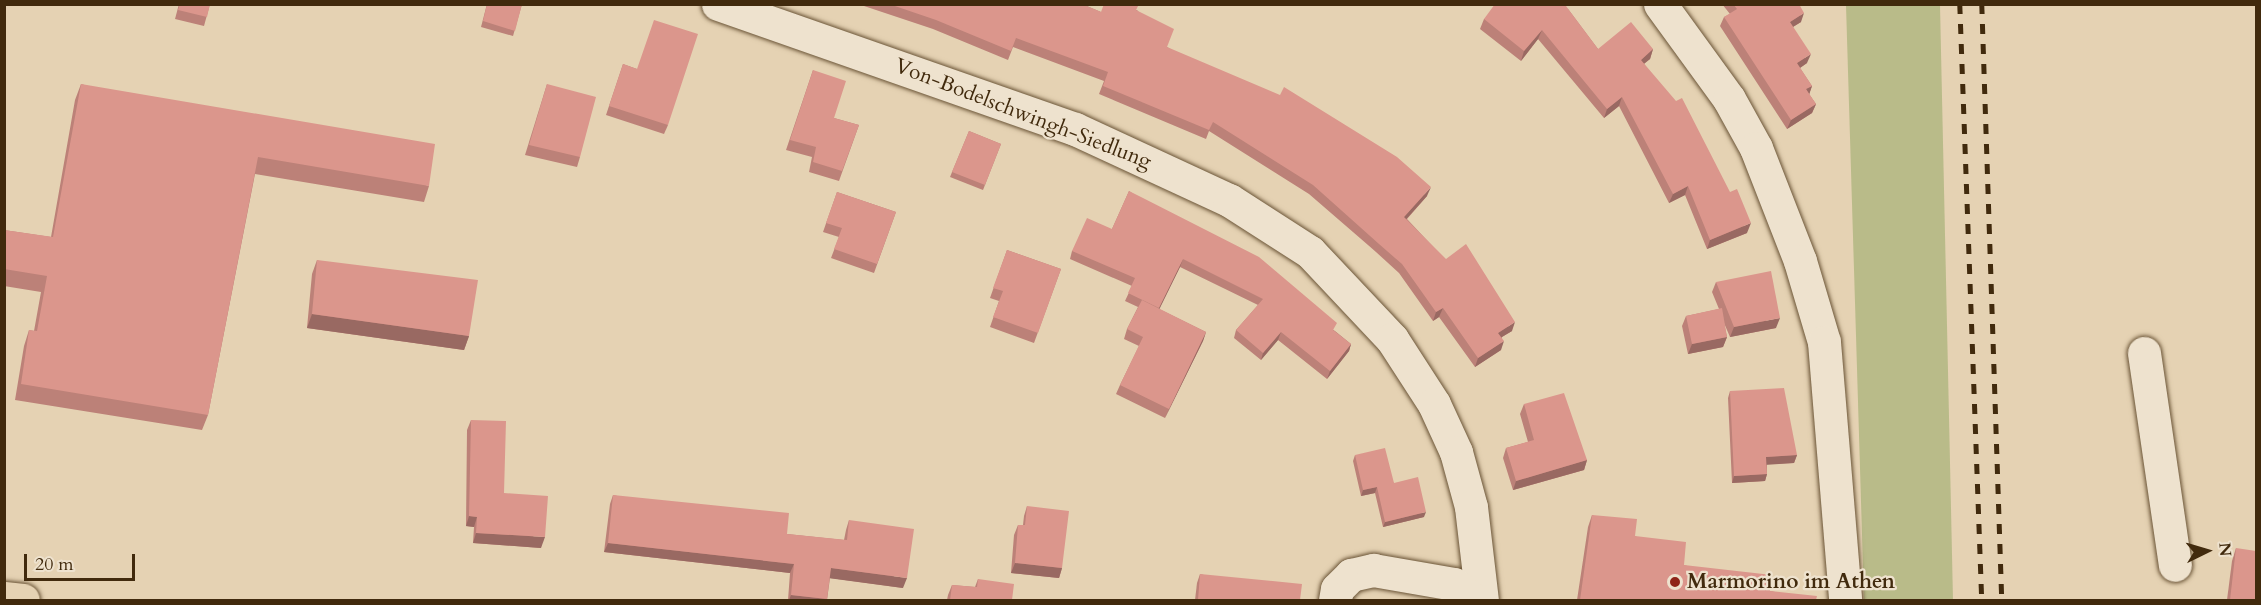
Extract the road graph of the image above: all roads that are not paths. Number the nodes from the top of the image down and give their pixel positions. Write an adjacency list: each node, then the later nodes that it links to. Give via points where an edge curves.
1 (717, 4): 9 (street, Von-Bodelschwingh-Siedlung, via 1074,129 1229,200 1310,252 1392,339 1434,404 1456,452 1471,507)
2 (1660, 4): 10 (street, via 1735,109 1800,261 1824,342)
3 (2144, 353): 4 (street)
4 (2175, 565)
5 (4, 598): 6 (main road)
6 (23, 600)
7 (1335, 600): 8 (street, via 1336,589 1351,575 1373,570 1454,584)
8 (1474, 600)
9 (1482, 600)
10 (1845, 600)

